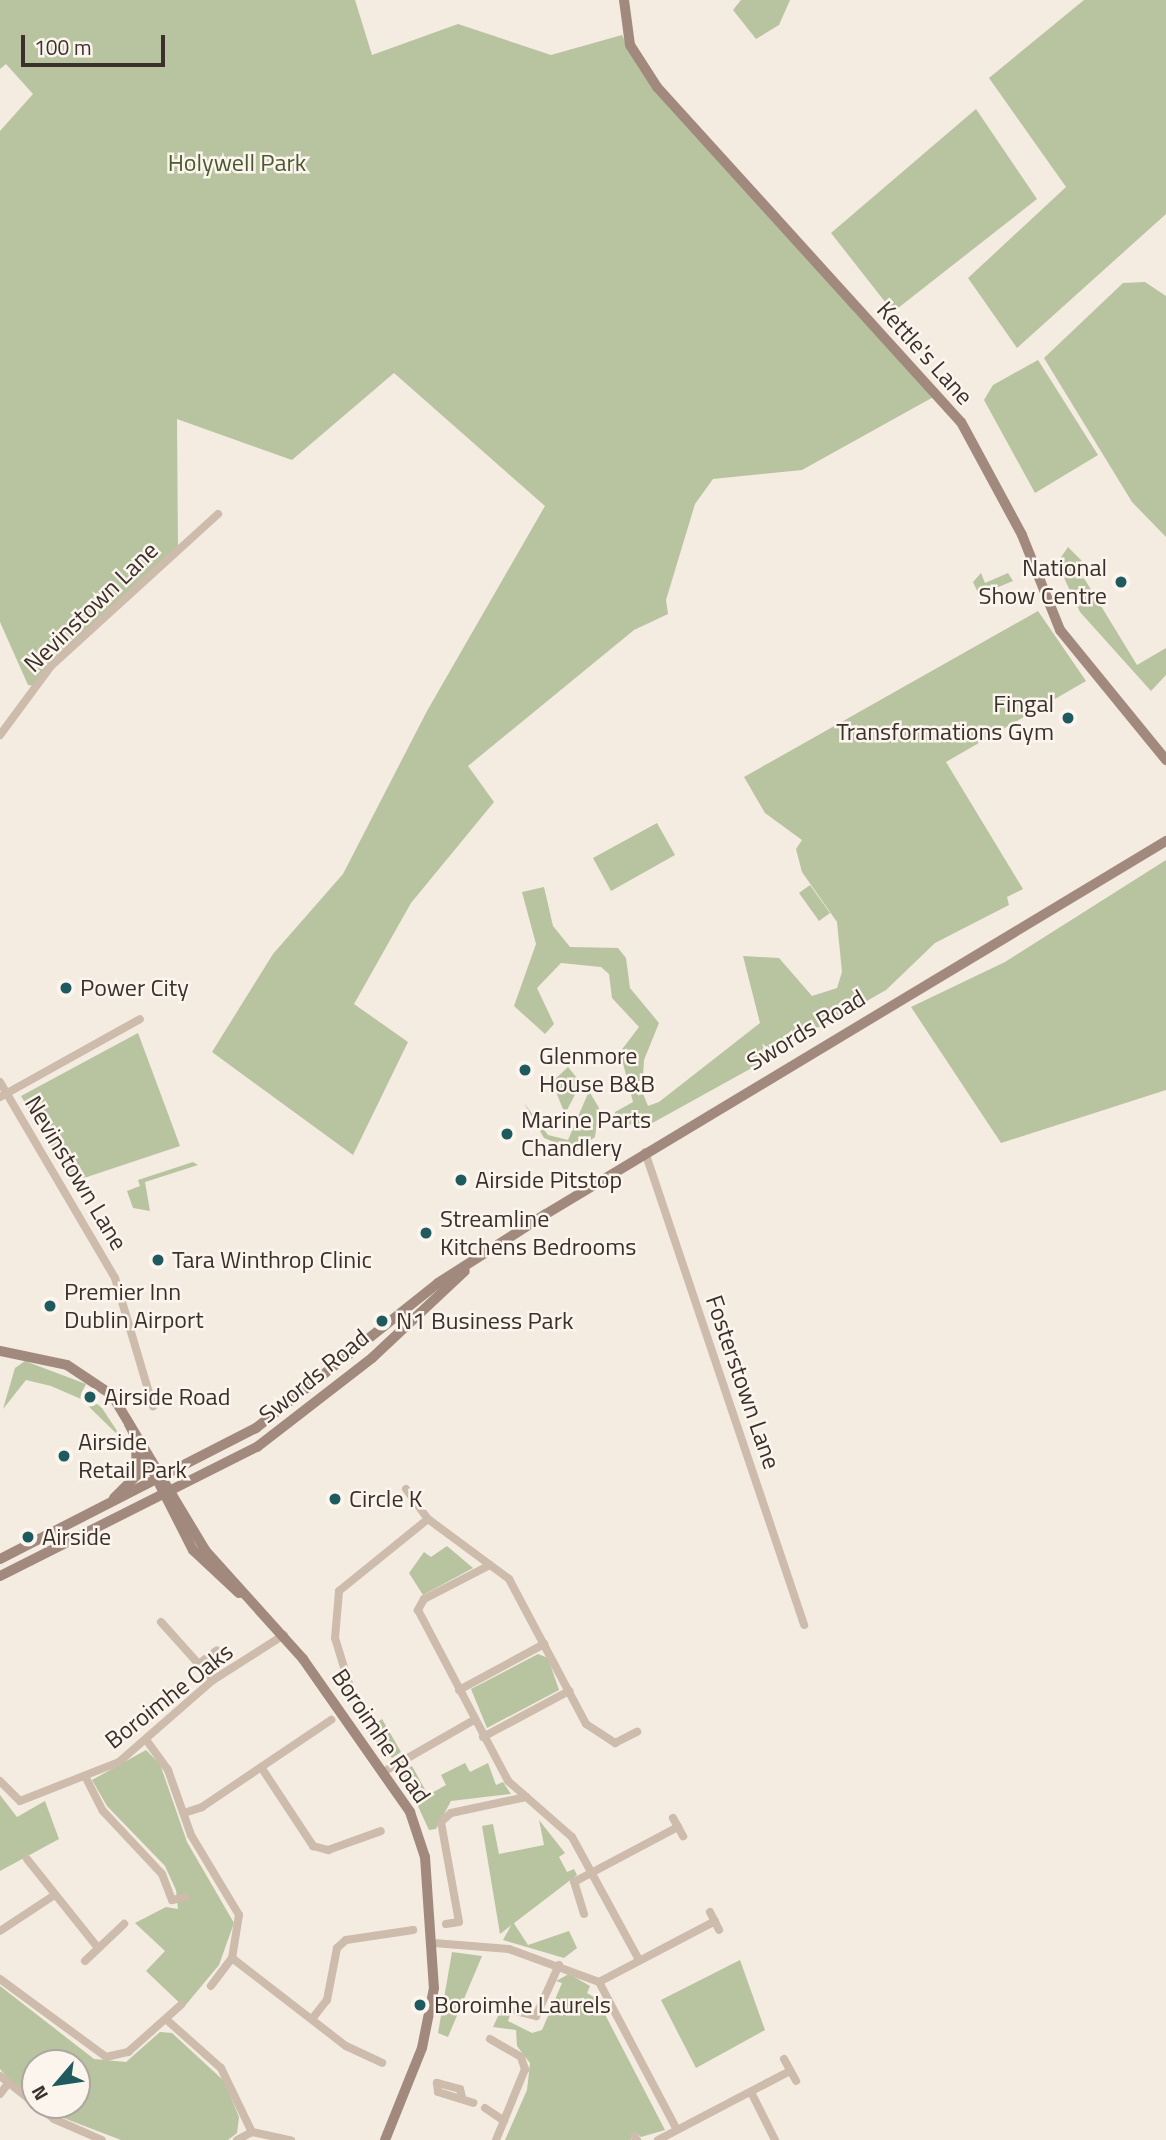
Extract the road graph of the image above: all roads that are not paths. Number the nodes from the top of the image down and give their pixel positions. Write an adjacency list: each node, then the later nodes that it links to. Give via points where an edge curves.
1 (624, 0): 4 (street, Kettle's Lane, via 623,26 657,87 961,422 1021,535 1060,630)
2 (218, 514): 3 (street, Nevinstown Lane, via 51,666)
3 (0, 736)
4 (1166, 760)
5 (1166, 841): 9 (street, Swords Road)
6 (140, 1018): 8 (street)
7 (0, 1082): 8 (street, Nevinstown Lane)
8 (3, 1094): 12 (street, Nevinstown Lane, via 115,1278)
9 (645, 1152): 10 (street, Swords Road); 24 (street, Fosterstown Lane)
10 (472, 1263): 15 (street, Swords Road, via 274,1416); 17 (street, Swords Road, via 446,1294 299,1418)
11 (0, 1350): 13 (street, via 76,1369)
12 (153, 1406)
13 (124, 1411): 14 (street); 15 (street)
14 (134, 1437): 15 (street); 18 (street, via 137,1475)
15 (162, 1481): 17 (street, Boroimhe Road); 18 (street, Swords Road)
16 (406, 1489): 19 (street)
17 (169, 1496): 22 (street, Swords Road); 25 (street, Boroimhe Road, via 201,1561 265,1613)
18 (101, 1509): 20 (street, Swords Road)
19 (428, 1519): 21 (street); 30 (street, via 339,1591 335,1638)
20 (0, 1559)
21 (490, 1564): 26 (street, via 509,1579); 31 (street, via 418,1605)
22 (0, 1576)
23 (161, 1622): 28 (street)
24 (804, 1625)
25 (284, 1635): 29 (street, Boroimhe Oaks); 39 (street, Boroimhe Road)
26 (544, 1644): 31 (street); 32 (street)
27 (217, 1650): 28 (street)
28 (200, 1662): 29 (street)
29 (213, 1680): 37 (street, Boroimhe Oaks)
30 (351, 1690)
31 (459, 1690): 34 (street)
32 (569, 1691): 35 (street, via 586,1724 609,1742); 36 (street)
33 (331, 1720): 38 (street)
34 (474, 1720): 36 (street); 39 (street)
35 (637, 1732)
36 (483, 1737): 42 (street, via 508,1782)
37 (147, 1741): 40 (street, Boroimhe Oaks); 43 (street, via 168,1770)
38 (261, 1767): 43 (street); 45 (street, via 313,1846 328,1850)
39 (385, 1771): 58 (street, Boroimhe Road, via 422,1845)
40 (86, 1778): 41 (street, Boroimhe Oaks, via 20,1801); 49 (street, via 103,1811 162,1874 172,1900)
41 (0, 1781)
42 (526, 1797): 47 (street, via 572,1837); 54 (street, via 451,1813 441,1822 459,1922)
43 (184, 1813): 60 (street, via 239,1915)
44 (673, 1818): 47 (street, via 681,1832)
45 (381, 1831)
46 (27, 1859): 48 (street)
47 (592, 1873): 51 (street, via 572,1886); 61 (street)
48 (53, 1896): 57 (street); 59 (street)
49 (186, 1896)
50 (710, 1912): 52 (street)
51 (584, 1914)
52 (715, 1921): 56 (street); 61 (street)
53 (124, 1924): 59 (street)
54 (446, 1924)
55 (413, 1930): 69 (street, via 346,1941 337,1948 327,2000)
56 (719, 1930)
57 (0, 1931)
58 (434, 1943): 63 (street, via 509,1949); 89 (street, Boroimhe Road, via 429,2021)
59 (98, 1948): 62 (street)
60 (232, 1958): 66 (street); 69 (street)
61 (639, 1960): 65 (street)
62 (85, 1961)
63 (559, 1965): 65 (street); 68 (street, via 536,2016)
64 (0, 1979): 70 (street, via 106,2057 128,2052)
65 (599, 1982): 84 (street)
66 (211, 1986)
67 (181, 2005): 70 (street)
68 (516, 2011)
69 (312, 2019): 73 (street, via 346,2046)
70 (168, 2021): 85 (street, via 221,2068)
71 (490, 2039): 83 (street, via 521,2057 525,2069)
72 (784, 2059): 74 (street)
73 (382, 2063)
74 (790, 2071): 76 (street); 78 (street)
75 (0, 2076): 77 (street)
76 (796, 2081)
77 (7, 2085): 79 (street); 86 (street, via 54,2119)
78 (751, 2092): 84 (street); 92 (street)
79 (0, 2094)
80 (462, 2097): 81 (street)
81 (473, 2103)
82 (485, 2108): 83 (street)
83 (504, 2121): 90 (street)
84 (677, 2130): 91 (street)
85 (252, 2132): 87 (street); 88 (street)
86 (102, 2140)
87 (237, 2140)
88 (291, 2140)
89 (385, 2140)
90 (496, 2140)
91 (659, 2140)
92 (775, 2140)

